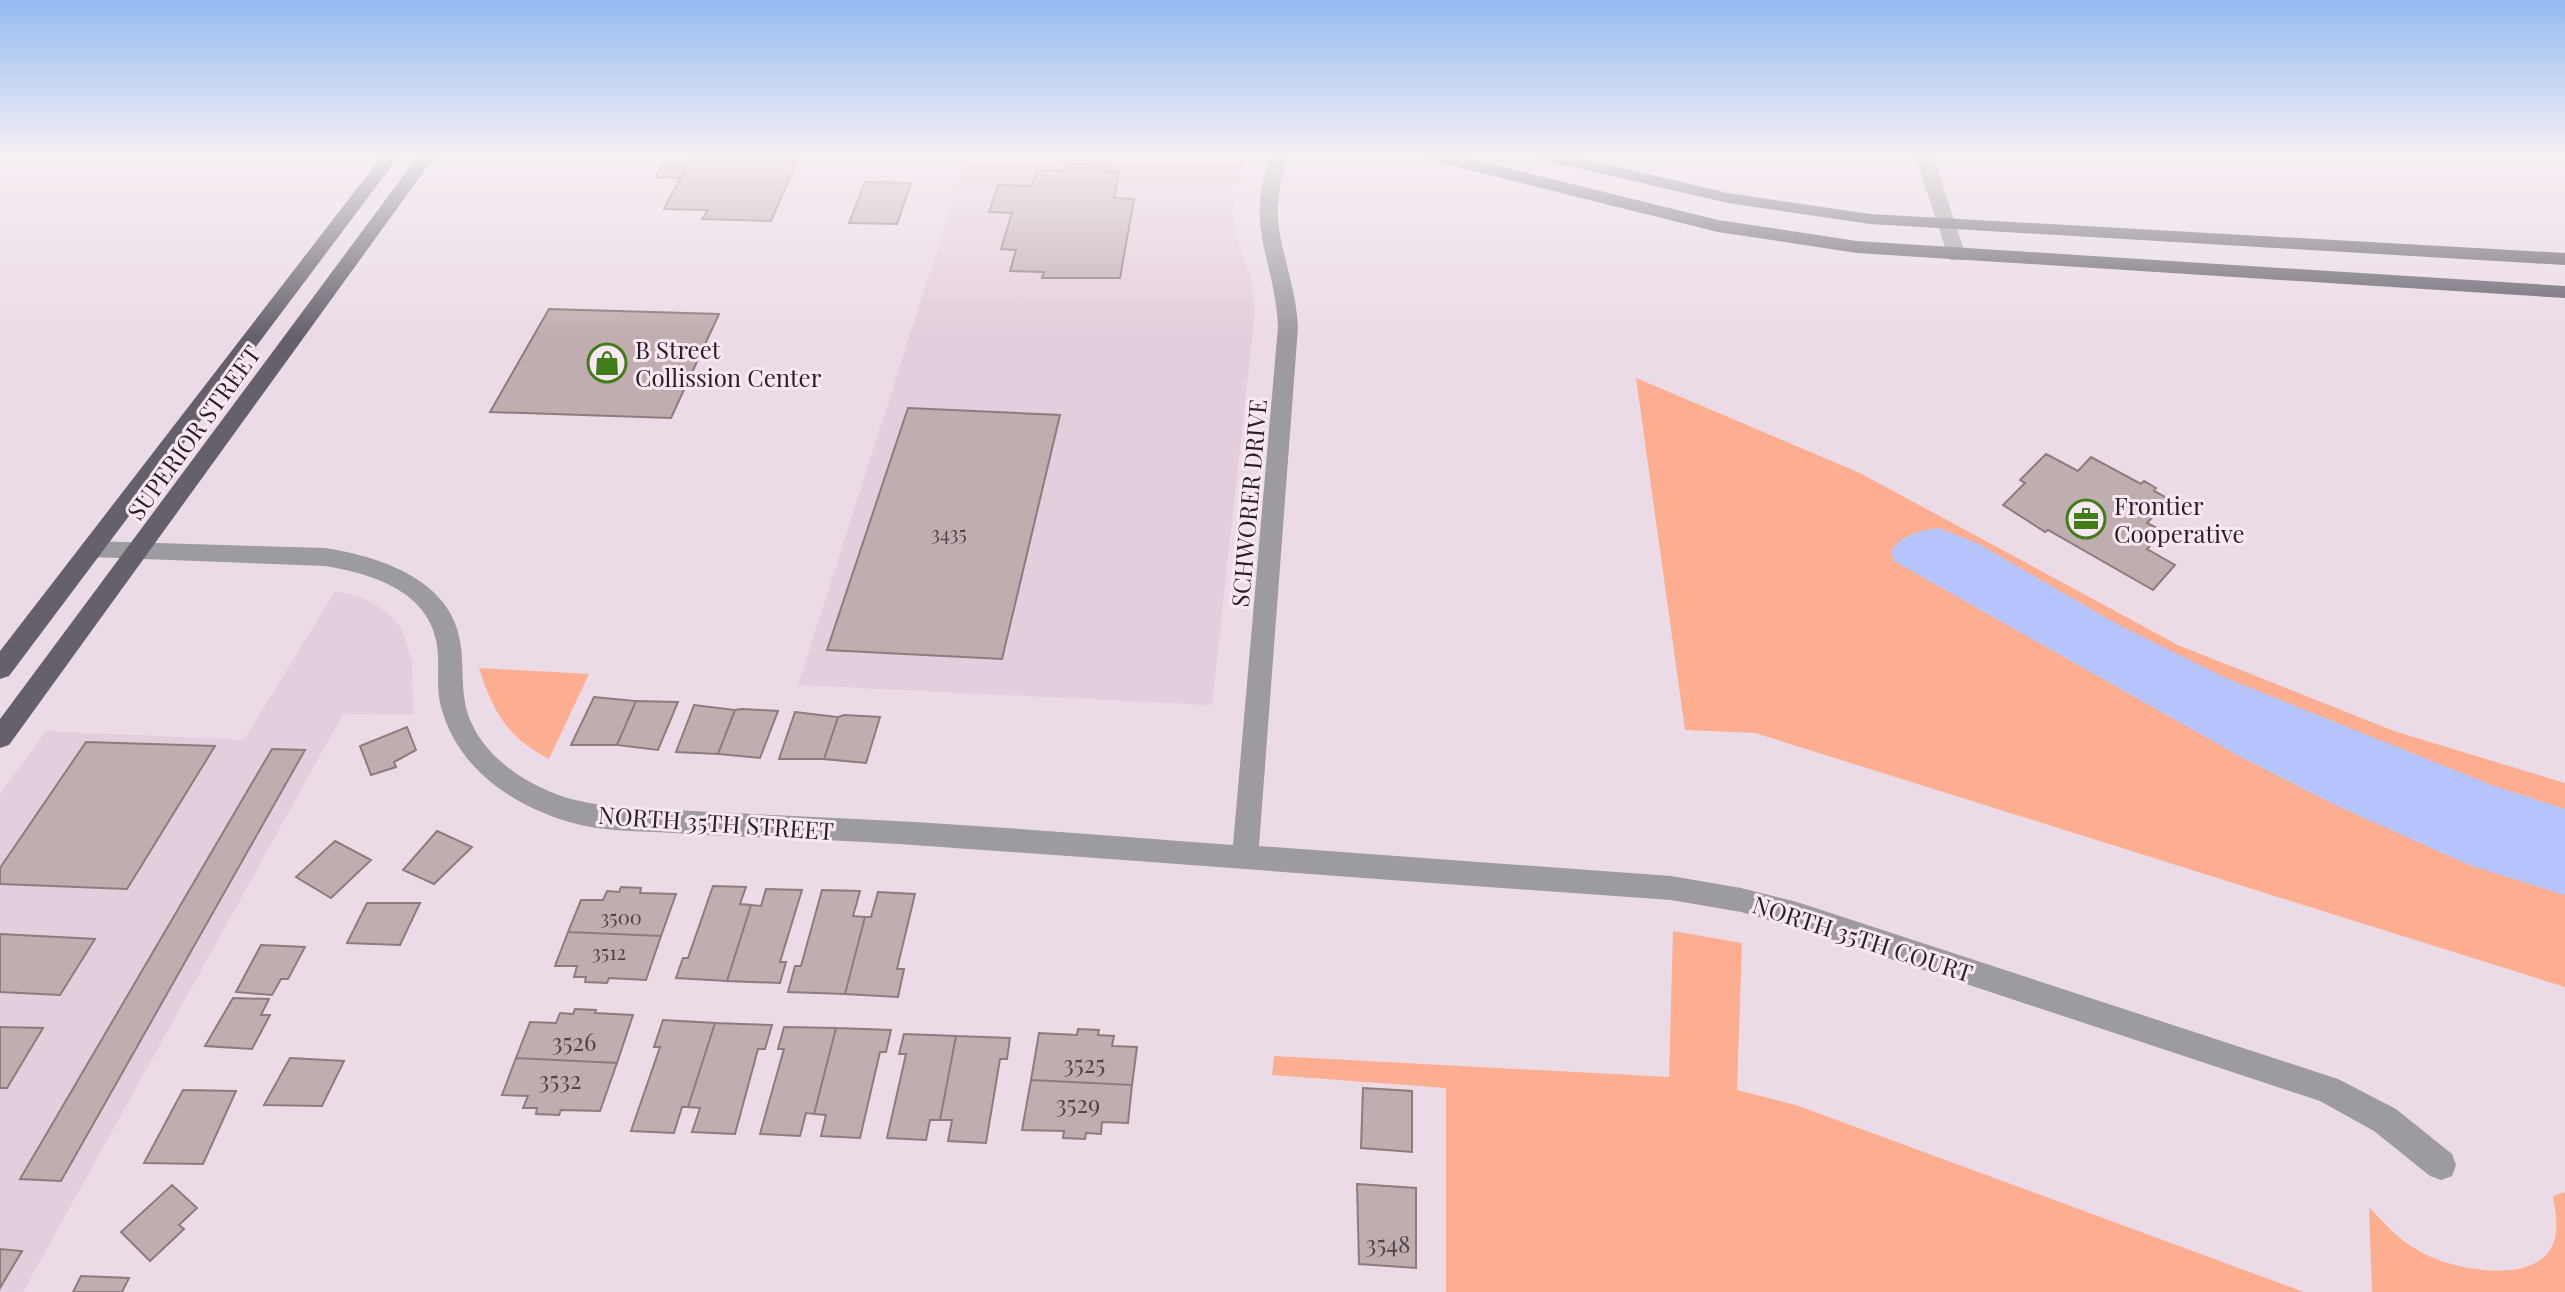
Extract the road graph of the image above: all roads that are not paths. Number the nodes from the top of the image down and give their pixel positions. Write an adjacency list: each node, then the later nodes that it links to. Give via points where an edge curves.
1 (345, 216): 11 (main road, SUPERIOR STREET)
2 (383, 216): 12 (main road, SUPERIOR STREET)
3 (1266, 216): 15 (street, SCHWORER DRIVE, via 1287,295 1288,327)
4 (1679, 216): 8 (main road, via 1826,244)
5 (1850, 216): 7 (main road)
6 (1944, 216): 7 (street)
7 (1947, 225): 8 (street); 9 (main road)
8 (1957, 256): 10 (main road)
9 (2565, 259)
10 (2565, 292)
11 (91, 549): 12 (street, NORTH 35TH STREET); 13 (main road, SUPERIOR STREET)
12 (138, 550): 14 (main road, SUPERIOR STREET); 15 (street, NORTH 35TH STREET, via 325,557 349,560 404,583 432,603 442,619 452,703 471,746 506,780 539,800 573,811)
13 (0, 669)
14 (0, 738)
15 (1245, 858): 16 (street, NORTH 35TH COURT, via 1671,888 1741,900 2327,1089 2385,1120)
16 (2441, 1165)

